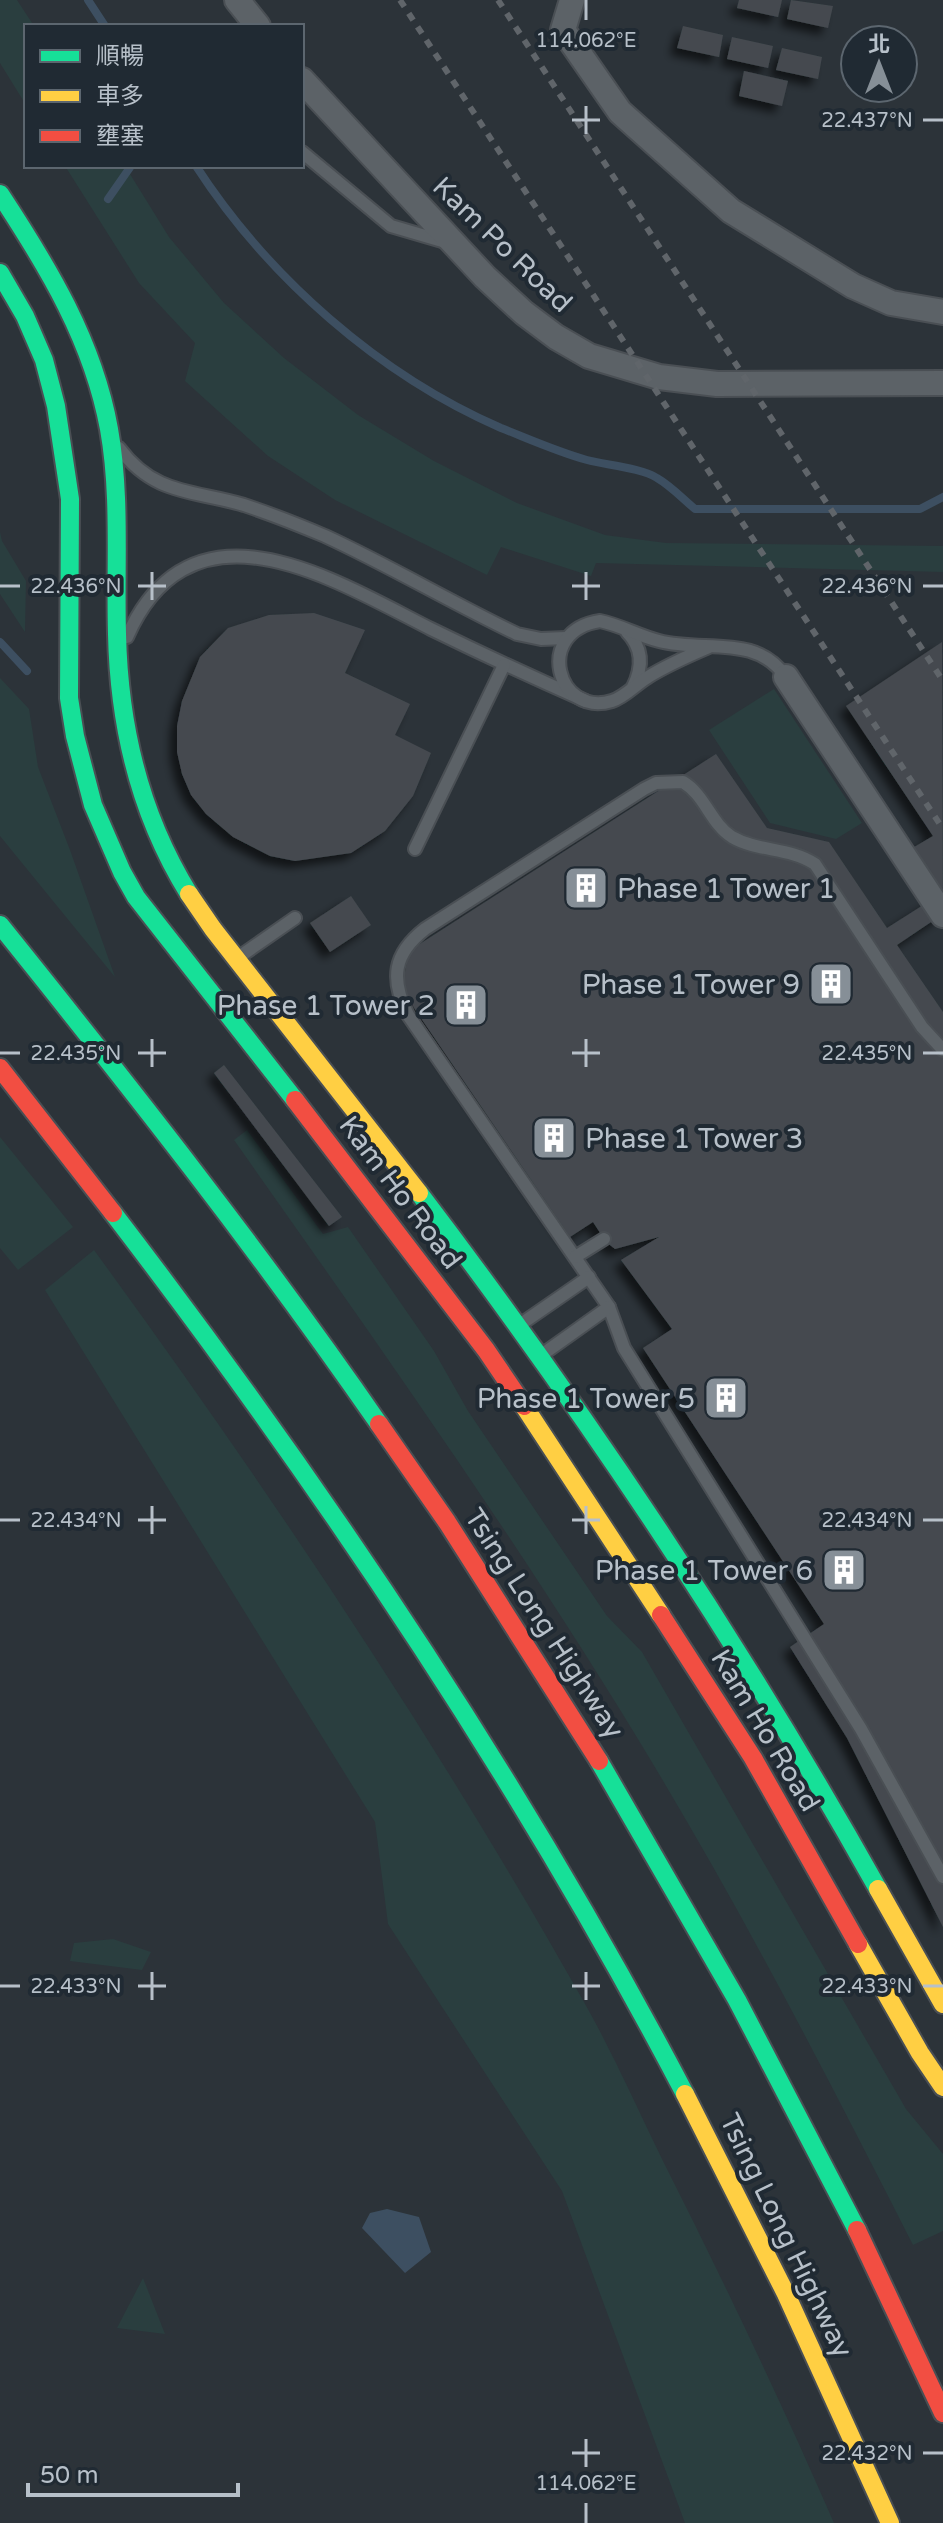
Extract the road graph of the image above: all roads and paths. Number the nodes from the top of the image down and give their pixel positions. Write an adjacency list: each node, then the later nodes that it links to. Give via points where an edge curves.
1 (237, 0): 3 (street)
2 (572, 0): 9 (street, via 563,30 620,112 731,211 853,286 891,303)
3 (256, 24)
4 (304, 82): 7 (street, Kam Po Road)
5 (304, 154): 7 (lane, via 391,226)
6 (0, 194): 11 (main road, Kam Ho Road, via 67,302 94,369)
7 (456, 245): 10 (street, Kam Po Road, via 524,313 556,337 623,368 717,384)
8 (0, 273): 37 (main road, Kam Ho Road, via 44,360 56,406 70,499 69,698 93,805 122,872 173,947 450,1303 577,1484 753,1758)
9 (943, 312)
10 (943, 383)
11 (110, 435): 13 (lane, via 155,481 243,505 325,536 517,634); 16 (main road, Kam Ho Road)
12 (624, 629): 13 (lane, via 600,621 587,623); 14 (lane, via 660,641); 18 (lane, via 641,662)
13 (566, 638): 19 (lane, via 560,649 560,674 566,686)
14 (709, 647): 17 (lane, via 749,649 771,660); 18 (lane)
15 (504, 665): 16 (lane, via 337,581 286,562 243,555 191,567 159,589 135,619); 19 (lane); 20 (lane)
16 (118, 671): 25 (main road, Kam Ho Road, via 132,763 151,820 192,899)
17 (786, 677): 22 (street)
18 (633, 687): 19 (lane, via 612,701)
19 (586, 701)
20 (415, 849)
21 (0, 901): 26 (main road)
22 (943, 915)
23 (295, 918): 25 (lane)
24 (0, 925): 26 (main road, Tsing Long Highway)
25 (236, 959): 33 (main road, Kam Ho Road)
26 (57, 995): 38 (main road, Tsing Long Highway, via 218,1199 347,1375 575,1718 784,2087)
27 (943, 1050): 30 (lane, via 922,1027 815,864 790,851 747,844 728,834 683,782 656,783 425,929 412,939 397,966 396,982 408,1015)
28 (0, 1068): 39 (main road, Tsing Long Highway, via 269,1422 499,1768 624,1979 705,2130 782,2281)
29 (604, 1239): 30 (lane)
30 (575, 1257): 31 (lane)
31 (589, 1277): 32 (lane); 33 (lane)
32 (609, 1307): 34 (lane); 35 (lane, via 624,1348 861,1729)
33 (519, 1326): 34 (main road, Kam Ho Road)
34 (539, 1357): 36 (main road, Kam Ho Road, via 785,1728)
35 (943, 1877)
36 (943, 2004)
37 (943, 2087)
38 (943, 2413)
39 (890, 2523)

